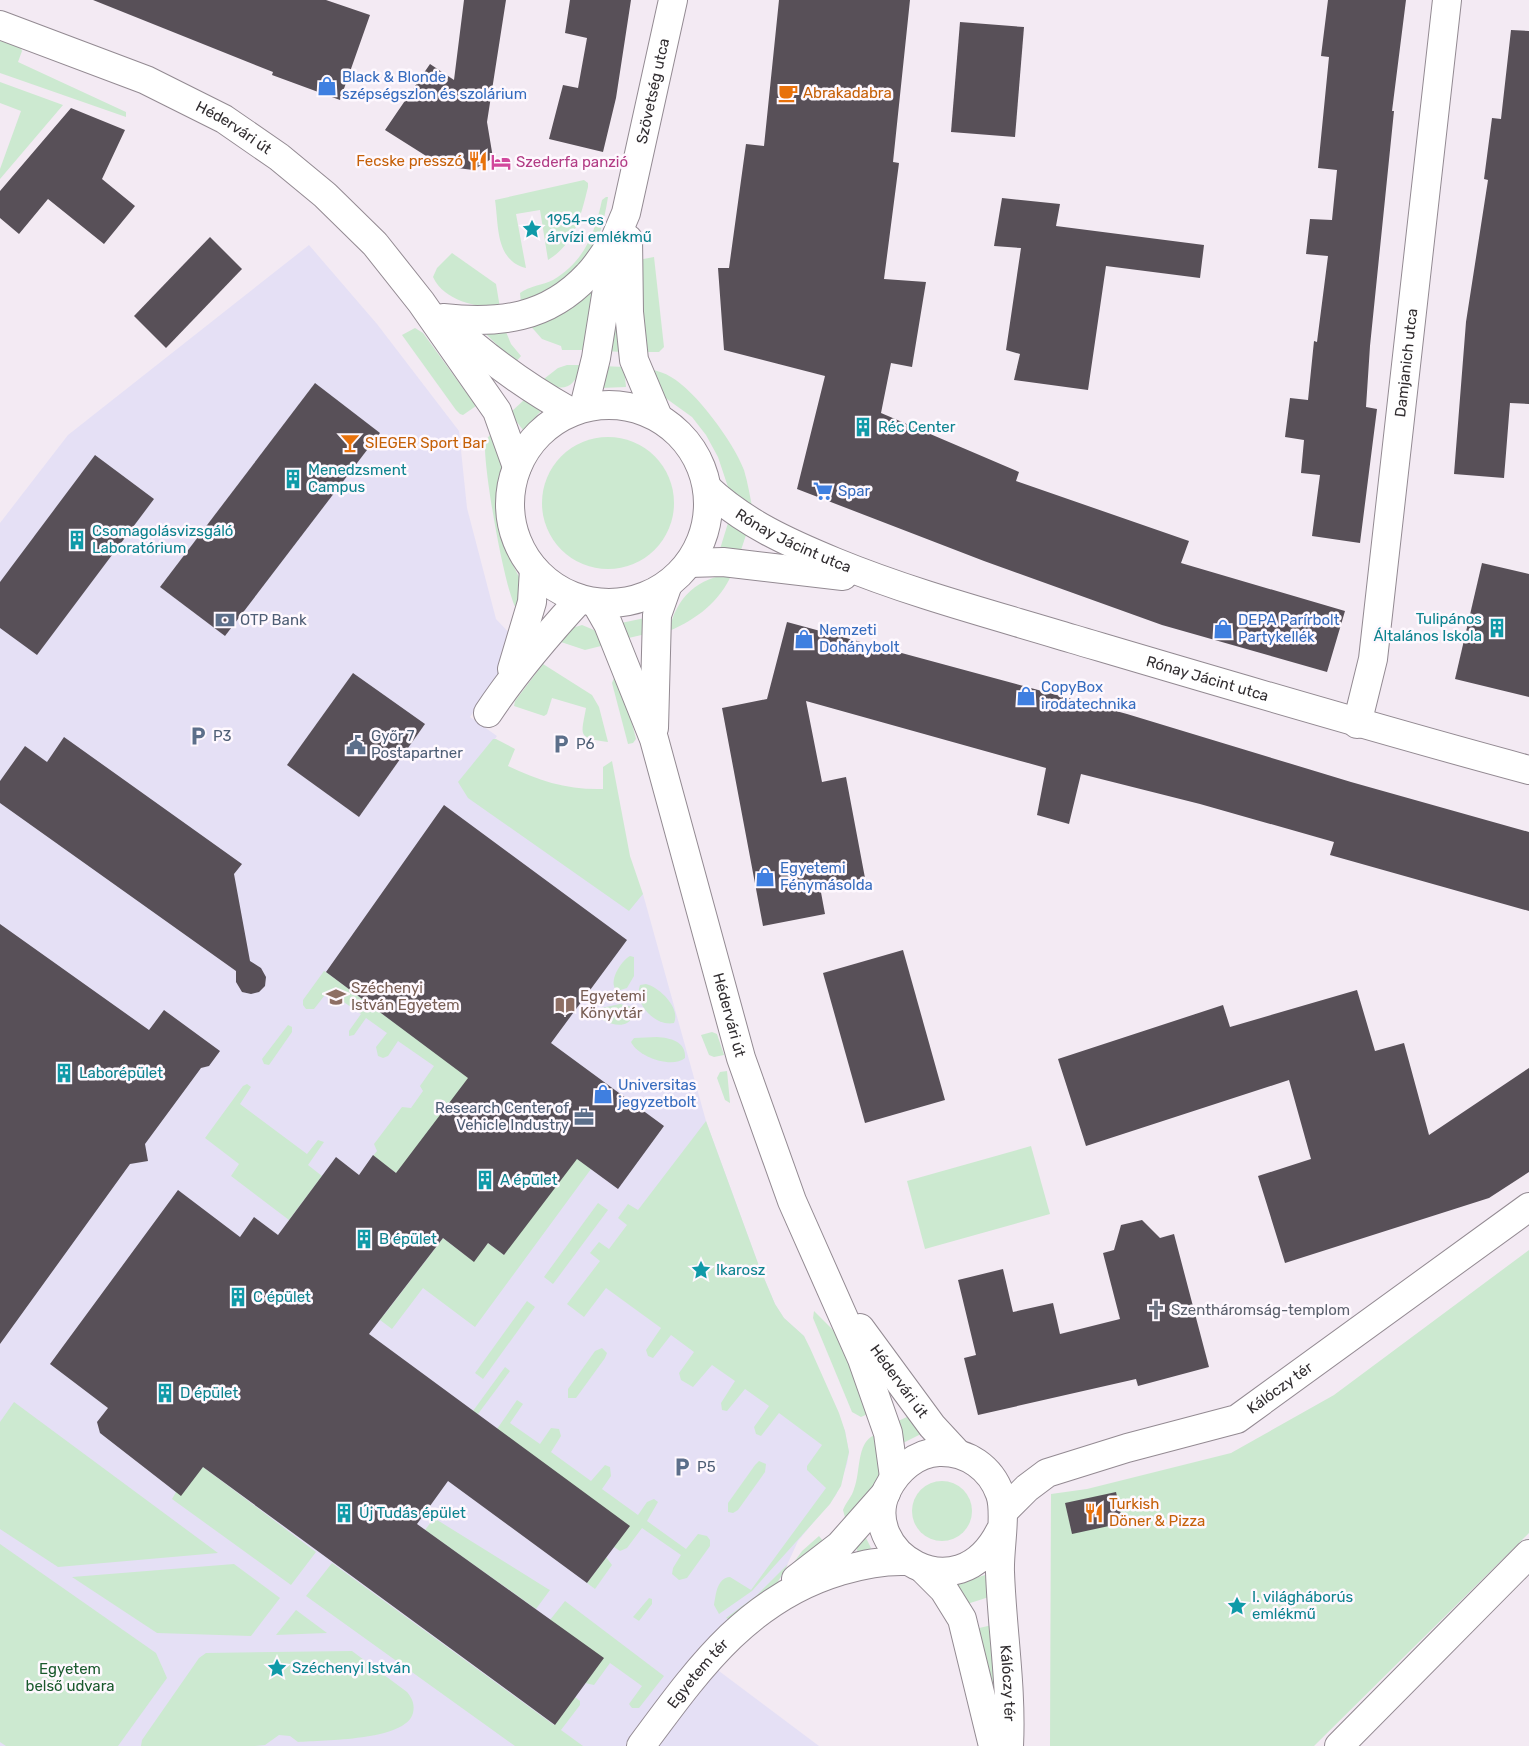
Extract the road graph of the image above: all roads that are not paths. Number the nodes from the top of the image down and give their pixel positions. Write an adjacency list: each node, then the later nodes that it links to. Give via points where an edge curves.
1 (673, 0): 4 (street, Szövetség utca)
2 (1447, 0): 19 (street, Damjanich utca, via 1373,659)
3 (0, 25): 6 (street, Hédervári út, via 146,80 224,119 280,157 325,195 375,244)
4 (626, 213): 5 (street, Szövetség utca); 9 (street, Szövetség utca, via 634,360)
5 (615, 239): 7 (street, via 588,275 559,299 533,313 490,321); 8 (street, Szövetség utca, via 596,358)
6 (421, 302): 7 (street, Hédervári út); 10 (street, Hédervári út, via 498,410)
7 (443, 318): 8 (street, Hédervári út, via 533,390)
8 (577, 410): 9 (street, via 609,404 634,408); 10 (street, via 548,425 530,444)
9 (658, 417): 11 (street, via 682,435 698,459)
10 (517, 467): 13 (street, via 510,493 511,520 519,546)
11 (707, 488): 12 (street, via 708,514 702,540); 14 (street, Rónay Jácint utca, via 763,529)
12 (689, 563): 14 (street, Rónay Jácint utca, via 722,562); 15 (street)
13 (534, 569): 16 (street, via 555,588); 17 (street, via 532,602)
14 (886, 583): 19 (street, Rónay Jácint utca)
15 (668, 584): 16 (street, via 646,596 621,603); 20 (street, Hédervári út, via 657,615)
16 (588, 601): 17 (street, via 560,620); 20 (street, Hédervári út, via 608,624)
17 (507, 684): 18 (street)
18 (488, 713)
19 (1358, 724): 21 (street, Rónay Jácint utca)
20 (654, 739): 23 (street, Hédervári út, via 741,1058 792,1201)
21 (1529, 770)
22 (1529, 1207): 26 (street, Kálóczy tér, via 1237,1419 1047,1472 1027,1488)
23 (827, 1283): 24 (street, Hédervári út, via 932,1426); 25 (street, Hédervári út, via 847,1321 882,1417 891,1447)
24 (957, 1453): 25 (street, Kálóczy tér, via 922,1455 906,1465); 26 (street, Kálóczy tér, via 979,1464 994,1479 1001,1495)
25 (890, 1485): 28 (street, Kálóczy tér, via 883,1512 885,1530 894,1547); 29 (street, Egyetem tér, via 840,1545 779,1592)
26 (1002, 1521): 28 (street, Kálóczy tér, via 992,1548 978,1561 943,1573); 32 (street, Kálóczy tér, via 1000,1570 1008,1667)
27 (1529, 1554): 33 (street)
28 (916, 1565): 29 (street, Egyetem tér, via 878,1562 823,1576); 31 (street, Kálóczy tér, via 944,1590 962,1620)
29 (764, 1608): 30 (street, Egyetem tér, via 709,1656)
30 (641, 1746)
31 (992, 1746)
32 (1009, 1746)
33 (1339, 1746)

